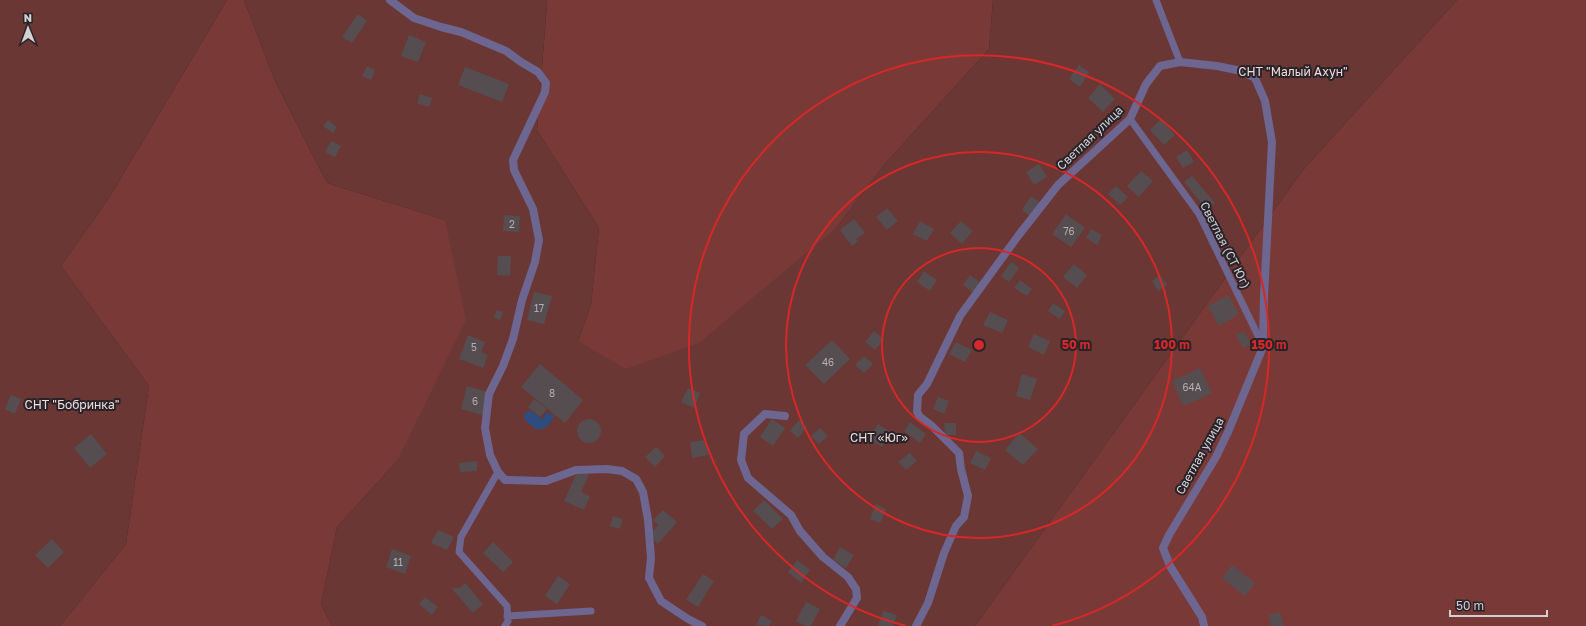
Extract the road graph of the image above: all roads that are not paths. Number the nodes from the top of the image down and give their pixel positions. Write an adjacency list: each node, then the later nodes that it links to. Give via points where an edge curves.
1 (390, 0): 7 (street, via 414,18 461,32 506,51 538,72 546,83 545,92 513,160 514,170 533,209 539,240 513,339 489,394 485,428 490,454)
2 (1156, 0): 3 (lane)
3 (1180, 62): 4 (street, Светлая улица, via 1160,66 1146,84); 5 (street, Светлая улица, via 1241,71 1255,78 1265,101 1272,142)
4 (1130, 119): 5 (lane, Светлая (СТ Юг), via 1199,214); 13 (street, Светлая улица, via 1058,185 1018,236 960,316 927,384 918,396 917,412 920,417 959,453 968,496 964,517 956,526 944,553 928,603)
5 (1263, 347): 14 (street, Светлая улица, via 1216,457 1168,535 1164,548 1170,566 1202,617)
6 (785, 416): 12 (street, via 765,414 744,434 740,460 748,478 791,515 800,531 823,557 848,577 856,589 857,598)
7 (498, 472): 9 (lane, via 462,537 459,552 507,606); 11 (street, via 505,480 546,481 576,470 607,469 622,471 636,480 643,492 648,520 651,558 649,578 661,601)
8 (591, 611): 9 (lane)
9 (507, 616): 10 (lane, via 508,621)
10 (504, 626)
11 (702, 626)
12 (840, 626)
13 (916, 626)
14 (1204, 626)

